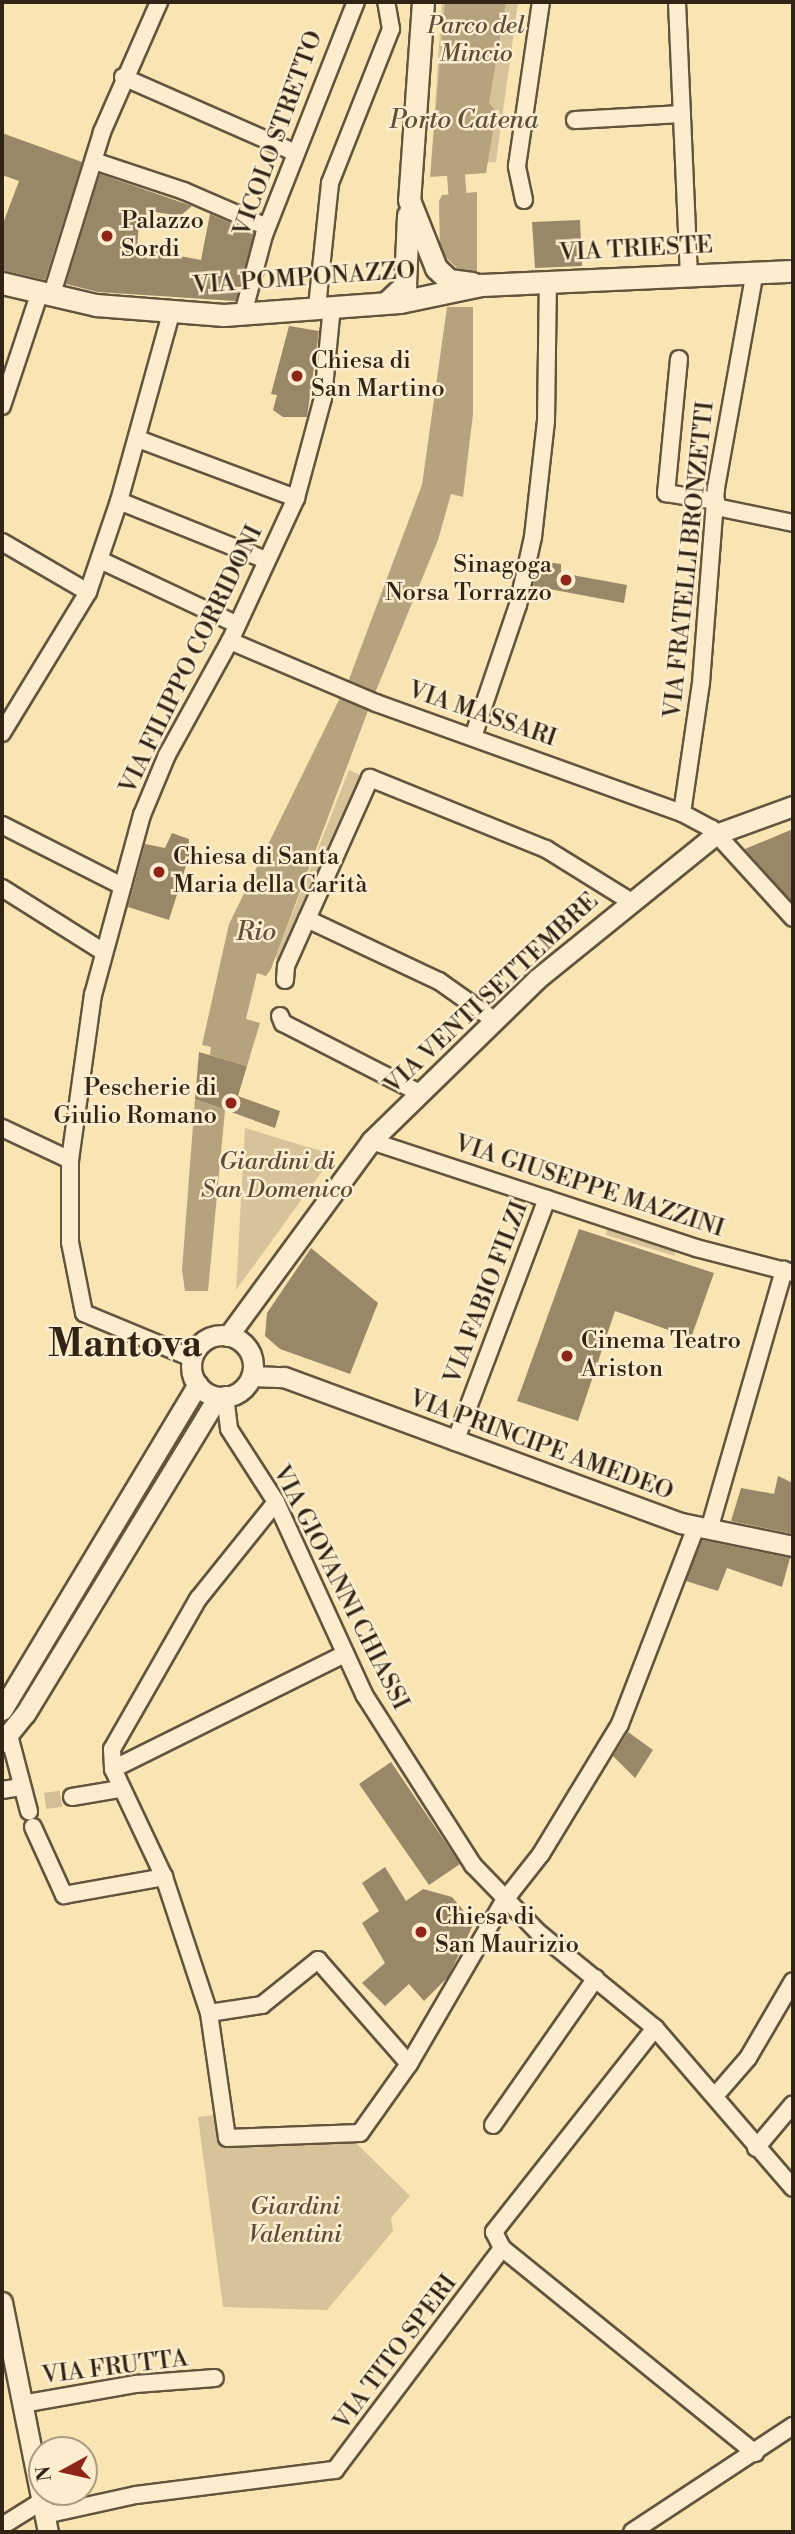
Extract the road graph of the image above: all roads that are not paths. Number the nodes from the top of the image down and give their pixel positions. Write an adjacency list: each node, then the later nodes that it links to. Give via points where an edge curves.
1 (159, 2): 7 (street)
2 (386, 2): 24 (street, VIA FILIPPO CORRIDONI, via 391,29 330,183)
3 (423, 2): 12 (main road)
4 (541, 2): 13 (street, via 517,166)
5 (677, 2): 8 (street)
6 (352, 7): 10 (street, VICOLO STRETTO)
7 (123, 77): 10 (street); 11 (street)
8 (682, 114): 9 (street); 17 (street)
9 (575, 120)
10 (296, 153): 14 (street, VICOLO STRETTO)
11 (93, 161): 14 (street, via 184,191); 22 (street)
12 (409, 200): 20 (main road, VIA TRIESTE, via 436,268 449,280); 23 (main road, via 405,285)
13 (524, 200)
14 (267, 227): 26 (street, VICOLO STRETTO)
15 (755, 271): 16 (main road, VIA TRIESTE); 17 (main road, VIA TRIESTE); 32 (street, VIA FRATELLI BRONZETTI)
16 (793, 271)
17 (690, 272): 18 (main road, VIA TRIESTE)
18 (548, 281): 20 (main road, VIA TRIESTE); 41 (street, via 546,421 533,537 517,605)
19 (2, 283): 22 (main road, VIA POMPONAZZO)
20 (481, 285): 21 (main road, VIA TRIESTE)
21 (445, 295): 23 (main road, VIA POMPONAZZO)
22 (45, 296): 25 (main road, VIA POMPONAZZO); 28 (street)
23 (387, 302): 24 (main road, VIA POMPONAZZO)
24 (324, 306): 26 (main road, VIA POMPONAZZO); 30 (street, VIA FILIPPO CORRIDONI, via 323,398)
25 (171, 313): 26 (main road, VIA POMPONAZZO); 29 (street)
26 (243, 314)
27 (679, 359): 32 (street, via 666,493)
28 (2, 406)
29 (138, 439): 30 (street); 31 (street)
30 (296, 498): 36 (street, VIA FILIPPO CORRIDONI)
31 (120, 501): 35 (street); 36 (street)
32 (716, 504): 33 (street); 43 (street, VIA FRATELLI BRONZETTI, via 701,683)
33 (793, 523)
34 (2, 542): 37 (street)
35 (100, 560): 37 (street); 38 (street)
36 (266, 560): 38 (street, VIA FILIPPO CORRIDONI)
37 (88, 592): 40 (street)
38 (236, 624): 39 (street, VIA FILIPPO CORRIDONI)
39 (230, 641): 41 (street, VIA MASSARI, via 344,691); 46 (street, VIA FILIPPO CORRIDONI, via 166,755)
40 (2, 733)
41 (474, 734): 43 (street, VIA MASSARI)
42 (793, 806): 45 (street, VIA VENTI SETTEMBRE)
43 (682, 813): 45 (street, VIA MASSARI)
44 (2, 825): 46 (street)
45 (716, 834): 48 (street, VIA VENTI SETTEMBRE); 49 (street, VIA MASSARI)
46 (122, 886): 51 (street, VIA FILIPPO CORRIDONI)
47 (2, 888): 51 (street)
48 (630, 901): 50 (street, via 546,849 370,778); 54 (street, VIA VENTI SETTEMBRE)
49 (793, 918)
50 (307, 919): 52 (street, via 286,965); 54 (street, via 439,981)
51 (102, 951): 58 (street, VIA FILIPPO CORRIDONI)
52 (285, 981)
53 (280, 1016): 55 (street, via 283,1023)
54 (494, 1020): 55 (street, VIA VENTI SETTEMBRE)
55 (420, 1093): 57 (street, VIA VENTI SETTEMBRE)
56 (2, 1128): 58 (street)
57 (371, 1141): 59 (street, VIA GIUSEPPE MAZZINI); 61 (street, VIA VENTI SETTEMBRE)
58 (70, 1160): 62 (street, VIA FILIPPO CORRIDONI, via 70,1242 84,1312)
59 (547, 1199): 60 (street, VIA GIUSEPPE MAZZINI); 66 (street, VIA FABIO FILZI)
60 (789, 1271): 68 (street)
61 (228, 1336): 62 (street, via 202,1342); 63 (street, via 248,1348)
62 (192, 1358): 64 (street)
63 (251, 1376): 65 (street, via 244,1388); 66 (street, VIA PRINCIPE AMEDEO, via 278,1375)
64 (198, 1384): 65 (street, via 208,1394); 71 (street)
65 (225, 1396): 67 (street, VIA GIOVANNI CHIASSI, via 225,1415 236,1443); 71 (street, via 213,1405)
66 (455, 1442): 68 (street, VIA PRINCIPE AMEDEO)
67 (276, 1502): 70 (street, VIA GIOVANNI CHIASSI); 72 (street, via 198,1599 112,1749)
68 (702, 1528): 69 (street, VIA PRINCIPE AMEDEO); 80 (street, via 620,1724 541,1854)
69 (793, 1546)
70 (345, 1654): 72 (street); 80 (street, VIA GIOVANNI CHIASSI, via 406,1762 473,1865)
71 (6, 1724): 73 (street)
72 (113, 1769): 74 (street)
73 (22, 1787): 75 (street); 78 (street)
74 (120, 1789): 76 (street); 79 (street)
75 (2, 1790)
76 (72, 1797)
77 (45, 1801): 78 (street)
78 (30, 1814): 79 (street, via 64,1895)
79 (164, 1877): 83 (street)
80 (505, 1901): 81 (street, VIA GIOVANNI CHIASSI); 85 (street)
81 (596, 1979): 84 (street, VIA GIOVANNI CHIASSI); 88 (street)
82 (793, 1981): 86 (street, via 748,2058)
83 (209, 2013): 85 (street, via 262,2005 318,1960); 85 (street, via 227,2138 360,2133)
84 (655, 2028): 86 (street, VIA GIOVANNI CHIASSI); 91 (street, via 494,2232)
85 (409, 2064)
86 (715, 2096): 89 (street, VIA GIOVANNI CHIASSI)
87 (793, 2104): 89 (street)
88 (493, 2125)
89 (757, 2148): 90 (street, VIA GIOVANNI CHIASSI)
90 (793, 2189)
91 (502, 2248): 96 (street); 97 (street, VIA TITO SPERI, via 335,2470 124,2497)
92 (2, 2302): 94 (street)
93 (215, 2378): 94 (street, VIA FRUTTA, via 136,2384)
94 (22, 2404): 97 (street)
95 (793, 2426): 96 (street)
96 (755, 2453): 99 (street)
97 (45, 2516): 98 (street, VIA TITO SPERI)
98 (2, 2526)
99 (632, 2532)

